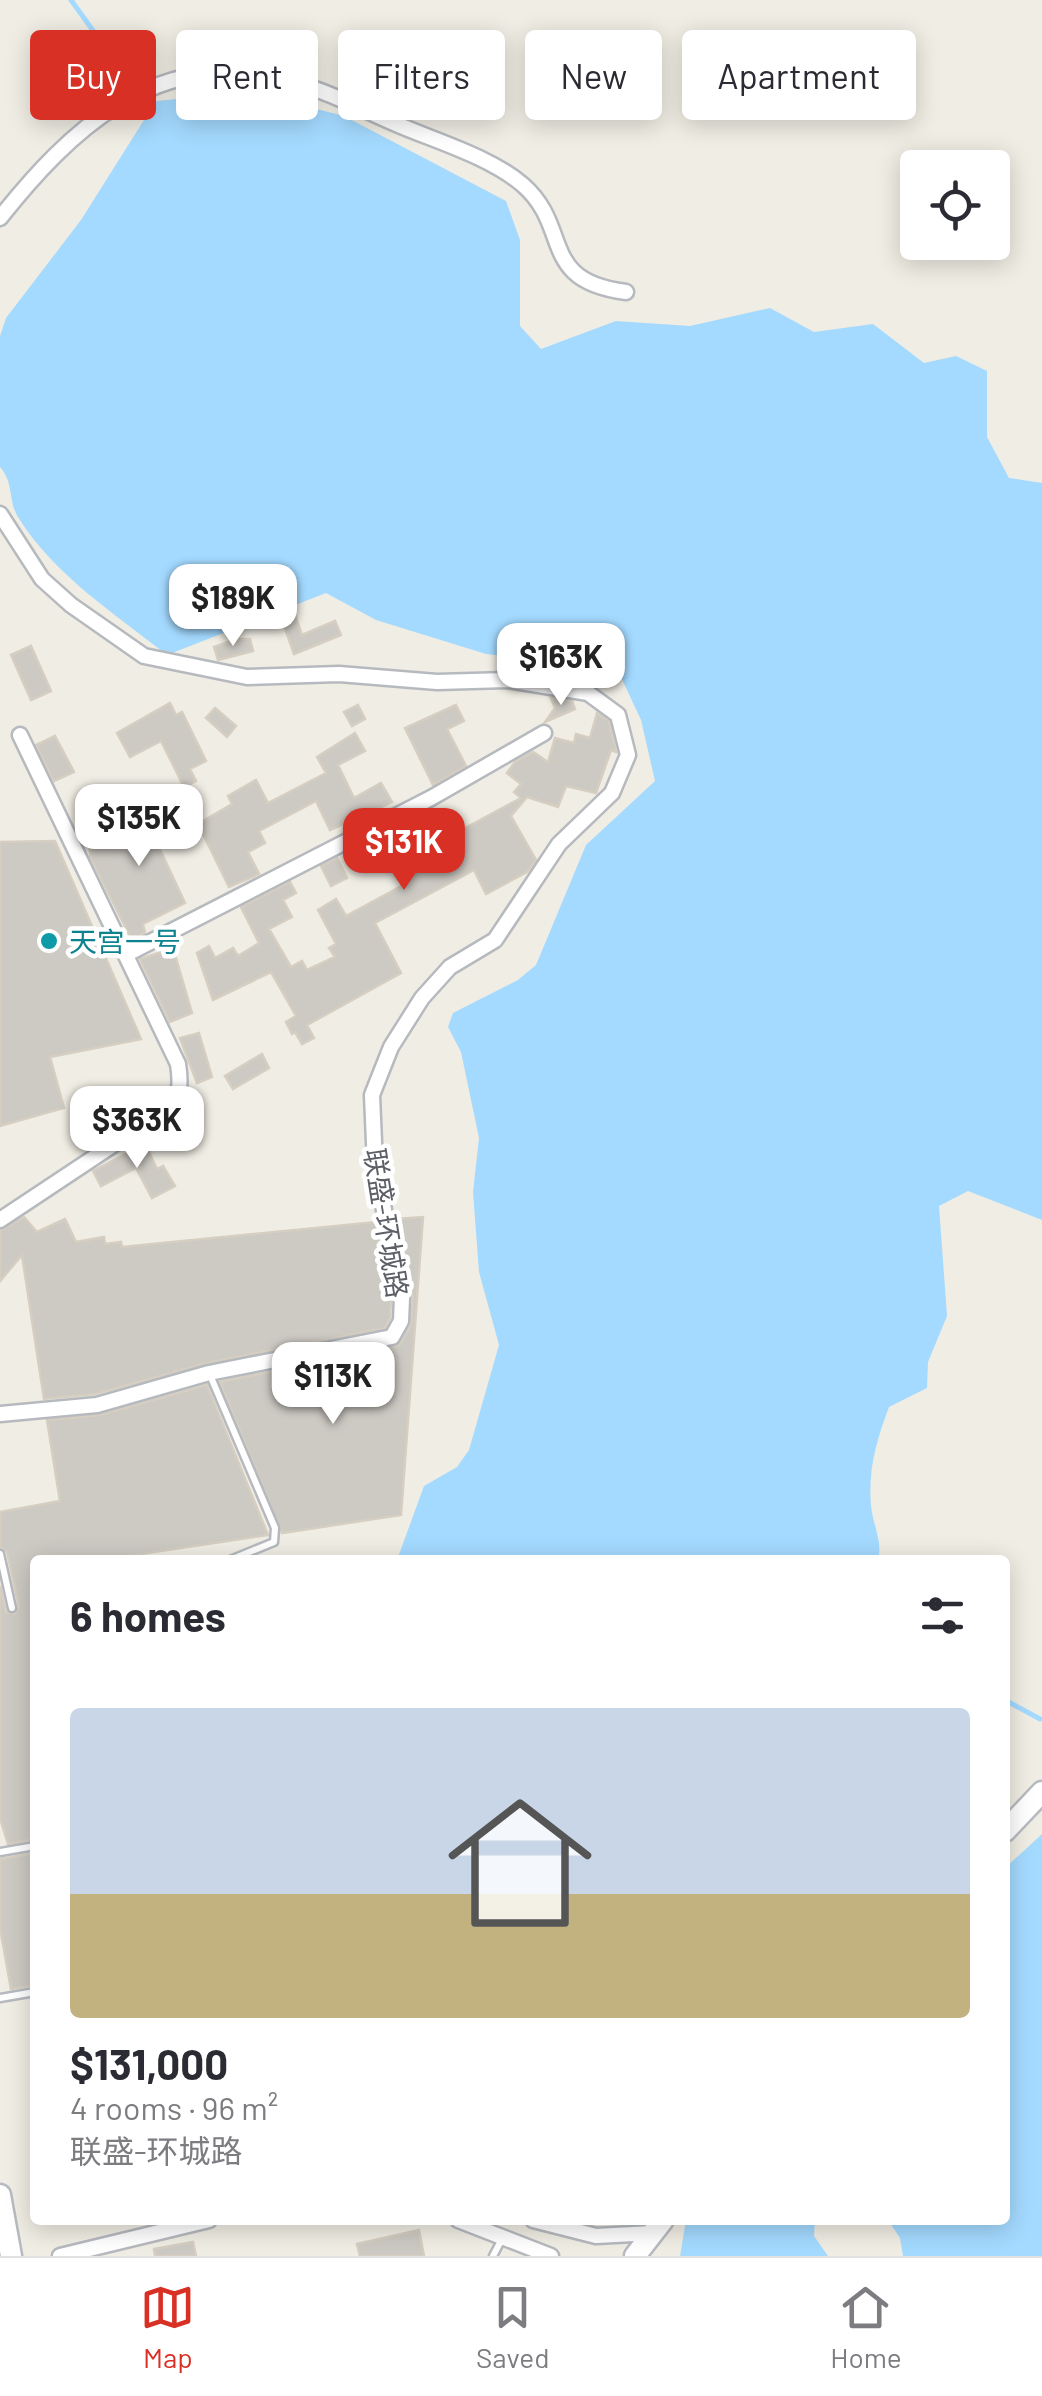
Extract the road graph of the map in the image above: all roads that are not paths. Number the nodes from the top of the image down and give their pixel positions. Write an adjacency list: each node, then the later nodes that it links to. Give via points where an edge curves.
1 (0, 218): 2 (street, via 91,120 194,74 248,73 314,88 514,178 540,206 556,246 581,280)
2 (626, 292)
3 (0, 514): 8 (street, 联盛-环城路, via 42,579 144,656 247,677 507,680 588,693 618,715 628,755 612,794 558,844 495,940 450,967 422,998 372,1095 374,1166 402,1298 402,1322 392,1338)
4 (544, 733): 6 (street)
5 (20, 734): 6 (street)
6 (126, 954): 7 (street, via 178,1064 179,1095 155,1118)
7 (0, 1220)
8 (209, 1373): 9 (street, 联盛-环城路, via 97,1405); 11 (lane, via 276,1528 274,1542)
9 (0, 1414)
10 (0, 1554): 12 (lane)
11 (245, 1555)
12 (12, 1608)
13 (1042, 1792): 14 (street)
14 (1010, 1827)
15 (30, 1847): 16 (lane)
16 (0, 1852)
17 (30, 1993): 18 (lane)
18 (0, 1998)
19 (0, 2195): 25 (street)
20 (189, 2225): 26 (street)
21 (472, 2225): 24 (street)
22 (553, 2225): 23 (street, via 596,2236)
23 (658, 2226): 29 (street)
24 (504, 2236): 27 (lane); 28 (street)
25 (11, 2256)
26 (60, 2256)
27 (494, 2256)
28 (551, 2256)
29 (636, 2256)

